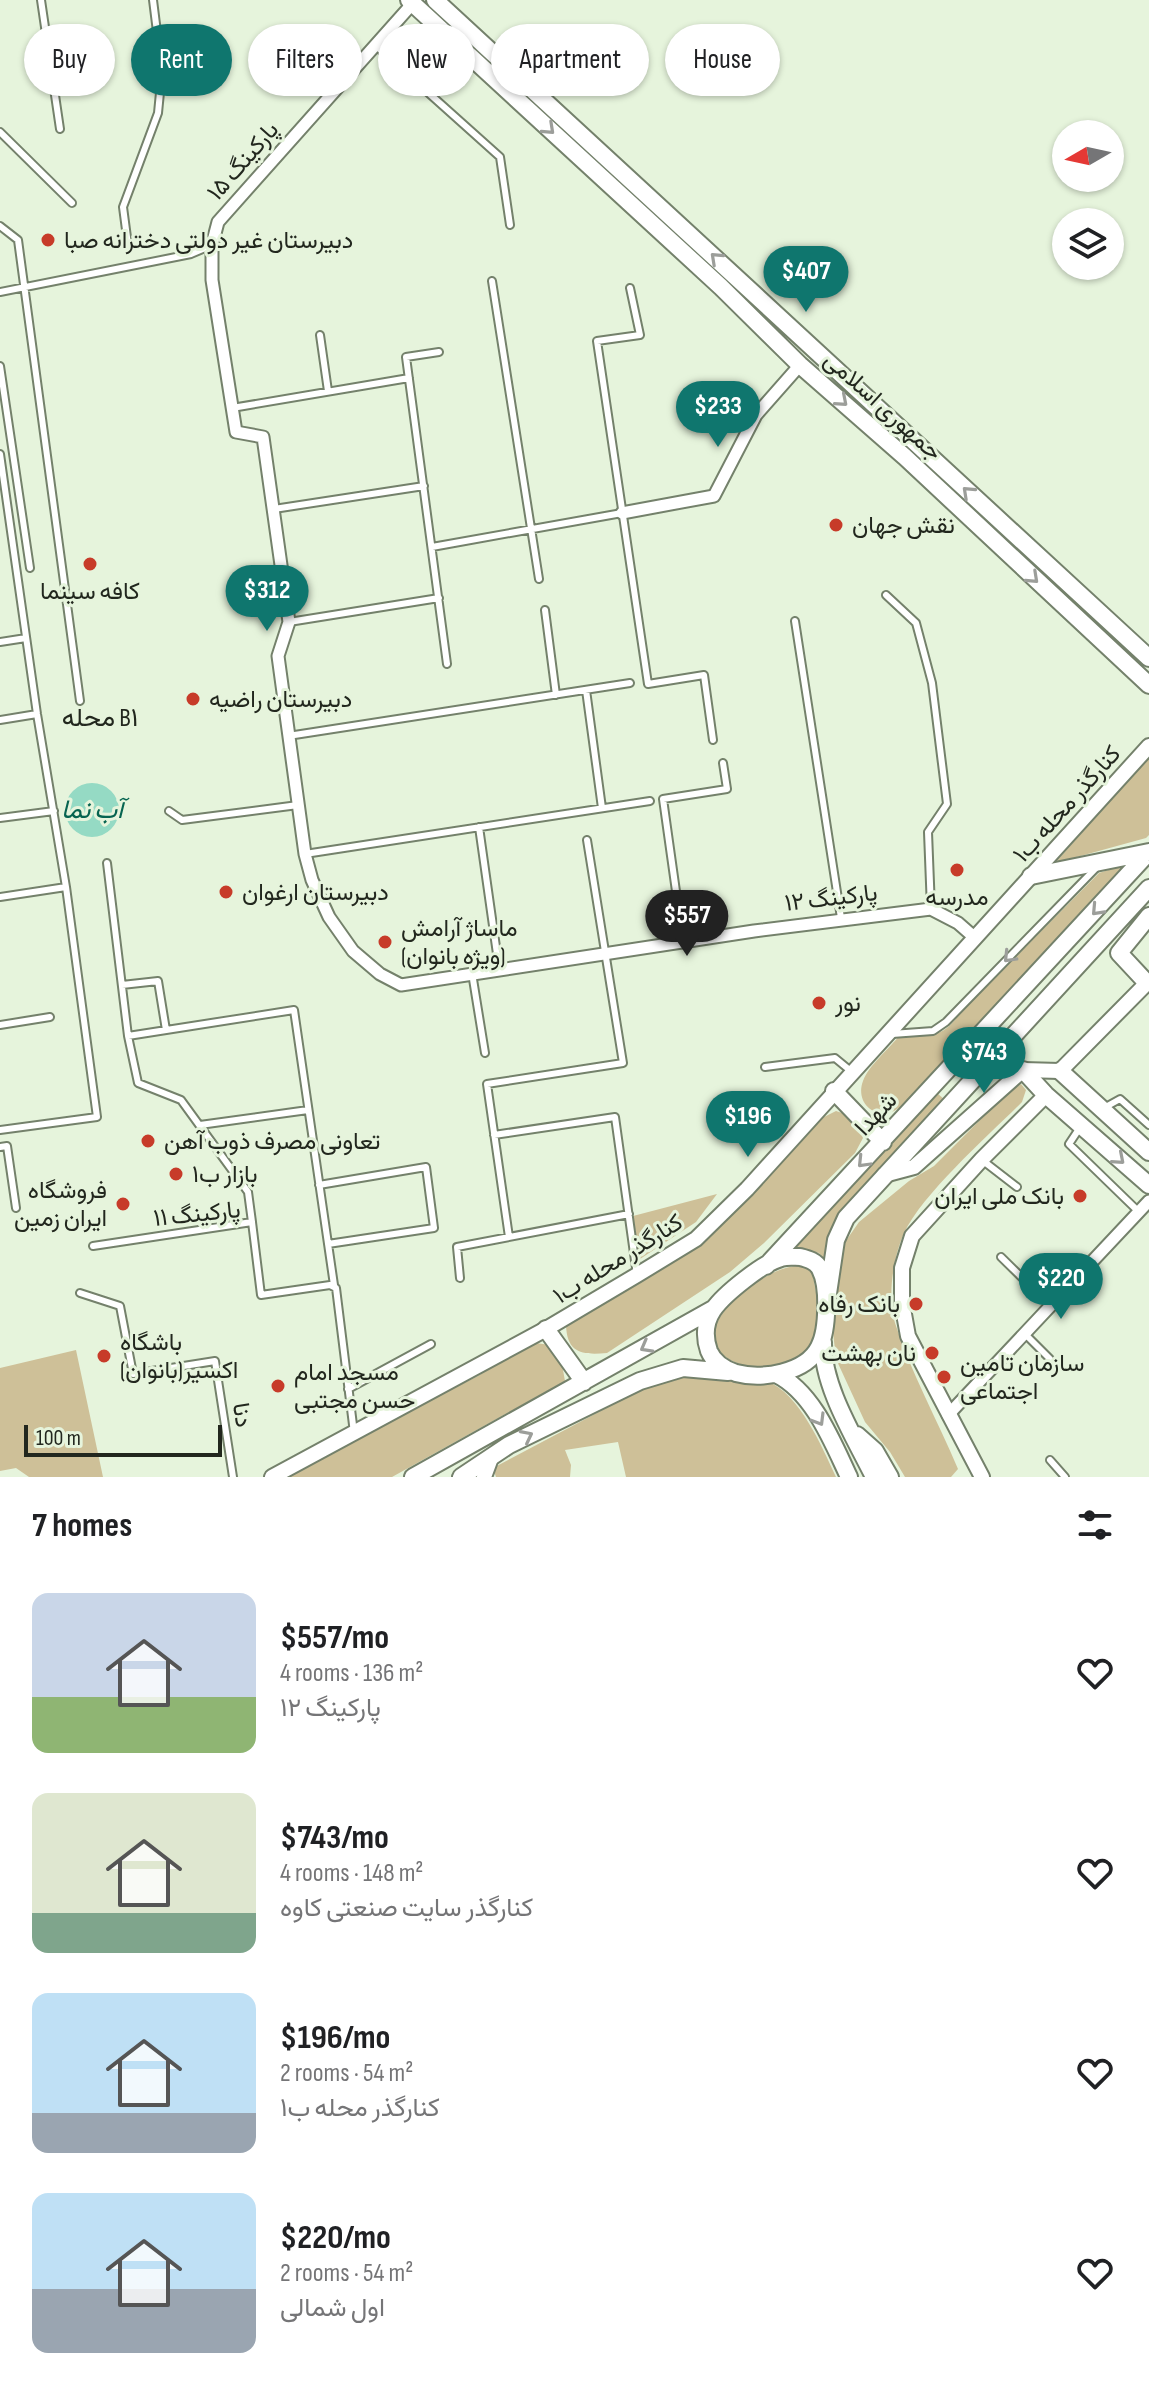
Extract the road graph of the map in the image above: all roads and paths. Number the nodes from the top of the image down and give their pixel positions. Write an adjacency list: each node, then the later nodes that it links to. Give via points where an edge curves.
1 (41, 0): 10 (lane)
2 (153, 0): 15 (lane, via 162,72 158,113 123,207)
3 (435, 0): 6 (main road, جمهوری اسلامی)
4 (411, 2): 5 (street, پارکینگ ۱۵); 7 (main road, جمهوری اسلامی)
5 (375, 45): 13 (lane, via 500,157); 16 (street, پارکینگ ۱۵, via 218,222)
6 (491, 58)
7 (491, 67)
8 (527, 96): 23 (main road, جمهوری اسلامی, one-way to 23)
9 (527, 96): 46 (main road, جمهوری اسلامی, one-way to 9)
10 (60, 129)
11 (0, 132): 12 (lane)
12 (72, 203)
13 (510, 225)
14 (0, 226): 18 (lane, via 18,240)
15 (128, 245)
16 (212, 245): 18 (lane, via 191,254); 27 (street, via 212,280)
17 (492, 281): 33 (lane)
18 (24, 286): 20 (lane); 52 (lane)
19 (630, 288): 32 (lane, via 640,335 597,341)
20 (0, 292)
21 (320, 335): 26 (lane)
22 (439, 352): 25 (lane, via 406,357)
23 (800, 365): 32 (street, via 756,415 714,496); 49 (main road, جمهوری اسلامی, one-way to 49)
24 (0, 366): 37 (lane)
25 (409, 378): 26 (lane); 30 (lane)
26 (328, 391): 27 (lane)
27 (232, 408): 31 (street, via 236,432 263,437)
28 (0, 454): 29 (lane)
29 (1, 464): 34 (lane)
30 (424, 486): 31 (lane); 36 (lane)
31 (274, 509): 43 (street)
32 (622, 513): 33 (lane); 56 (lane, via 648,684 704,675)
33 (532, 529): 36 (lane); 38 (lane)
34 (12, 540): 35 (lane); 44 (lane)
35 (0, 542)
36 (432, 547): 40 (lane)
37 (30, 568)
38 (539, 579)
39 (886, 595): 75 (lane, via 916,623 932,683 947,804 928,832)
40 (439, 598): 43 (lane); 47 (lane)
41 (545, 610): 51 (lane)
42 (795, 621): 77 (lane)
43 (289, 622): 55 (street, via 278,656)
44 (26, 638): 45 (lane); 53 (lane)
45 (0, 642)
46 (1149, 658)
47 (447, 664)
48 (630, 683): 50 (lane)
49 (1149, 685)
50 (586, 690): 51 (lane); 61 (lane)
51 (556, 695): 55 (lane)
52 (80, 701)
53 (37, 714): 54 (lane); 62 (lane)
54 (0, 720)
55 (288, 736): 60 (street)
56 (713, 740)
57 (1149, 746): 71 (street, کنارگذر محله ب۱)
58 (723, 763): 79 (lane, via 727,789 663,799)
59 (650, 801): 61 (lane)
60 (298, 805): 63 (lane, via 182,820); 68 (street)
61 (602, 808): 65 (lane)
62 (54, 811): 64 (lane); 72 (lane)
63 (169, 811)
64 (0, 818)
65 (479, 827): 68 (lane); 81 (lane)
66 (587, 840): 80 (lane)
67 (1149, 852): 69 (main road); 104 (main road, شهدا, one-way to 104)
68 (305, 854): 82 (street, پارکینگ ۱۲, via 329,917 353,951 380,974 401,985)
69 (1102, 861): 71 (main road); 88 (lane, one-way to 88, via 946,1022 933,1031)
70 (107, 863): 84 (lane)
71 (1031, 876): 78 (street, کنارگذر محله ب۱)
72 (66, 887): 74 (lane); 102 (lane, via 97,1117)
73 (1149, 888): 108 (main road, شهدا)
74 (0, 897)
75 (931, 909): 77 (street, پارکینگ ۱۲); 78 (street)
76 (1149, 916): 83 (main road, via 1119,953)
77 (841, 918): 79 (street, پارکینگ ۱۲)
78 (974, 937): 88 (street, کنارگذر محله ب۱)
79 (683, 941): 80 (street, پارکینگ ۱۲)
80 (605, 953): 81 (street, پارکینگ ۱۲); 103 (lane, via 623,1063 487,1084)
81 (499, 968): 82 (street, پارکینگ ۱۲)
82 (472, 973): 90 (lane)
83 (1148, 982): 93 (street)
84 (122, 985): 87 (lane, via 158,981); 89 (lane)
85 (50, 1017): 86 (lane)
86 (0, 1025)
87 (166, 1030): 89 (lane); 98 (lane, via 294,1010)
88 (885, 1034): 94 (street, کنارگذر محله ب۱)
89 (128, 1036): 99 (lane, via 138,1083 181,1100)
90 (485, 1053)
91 (765, 1067): 94 (lane, via 835,1058)
92 (1023, 1070): 93 (street); 96 (main road); 108 (street, via 914,1167)
93 (1060, 1071): 97 (main road)
94 (852, 1072): 95 (street, کنارگذر محله ب۱)
95 (834, 1091): 104 (main road); 122 (street, کنارگذر محله ب۱, via 696,1239)
96 (1046, 1095): 101 (main road); 107 (street)
97 (1101, 1109): 100 (lane, via 1120,1099); 106 (main road)
98 (308, 1110): 99 (lane); 109 (lane)
99 (200, 1125): 116 (lane, via 248,1192)
100 (1149, 1125)
101 (1081, 1126): 110 (main road, one-way to 110); 114 (lane, via 1069,1144)
102 (0, 1130)
103 (494, 1135): 115 (lane, via 615,1117); 117 (lane)
104 (883, 1142): 121 (main road, شهدا, one-way to 121)
105 (0, 1147): 113 (lane, via 7,1146)
106 (1149, 1152)
107 (982, 1159): 111 (lane); 138 (street, via 912,1236 902,1268 908,1336)
108 (884, 1176): 127 (main road, شهدا, via 840,1229)
109 (319, 1185): 118 (lane); 118 (lane, via 426,1167 434,1228)
110 (1149, 1185)
111 (1017, 1187)
112 (1149, 1201): 114 (street)
113 (16, 1208)
114 (1139, 1212): 126 (street)
115 (629, 1214): 117 (lane); 122 (lane)
116 (252, 1222): 119 (lane, پارکینگ ۱۱); 124 (lane, پارکینگ ۱۱, via 261,1295)
117 (509, 1237): 123 (lane, via 457,1247)
118 (328, 1244): 124 (lane)
119 (93, 1246)
120 (1001, 1257): 126 (lane)
121 (766, 1266): 127 (main road, via 782,1258 812,1260 824,1282); 128 (main road)
122 (637, 1275): 129 (street, کنارگذر محله ب۱)
123 (460, 1278)
124 (334, 1285): 137 (lane)
125 (80, 1293): 143 (lane, دنا, via 120,1306 133,1374 215,1361)
126 (1051, 1306): 130 (street)
127 (826, 1307): 131 (main road)
128 (713, 1309): 134 (main road, via 705,1329 708,1349 718,1365); 136 (main road, one-way to 136)
129 (546, 1329): 136 (main road); 140 (street, کنارگذر محله ب۱)
130 (1025, 1334): 133 (lane); 138 (street)
131 (823, 1337): 135 (main road, via 807,1362); 139 (main road, via 825,1368)
132 (431, 1344): 137 (lane)
133 (1050, 1359)
134 (739, 1374): 135 (main road); 141 (main road, one-way to 134, via 662,1373 683,1368)
135 (776, 1374): 148 (main road, one-way to 148, via 790,1381 812,1408)
136 (584, 1382): 145 (main road)
137 (348, 1389): 140 (lane)
138 (948, 1415): 151 (street)
139 (849, 1428): 149 (main road); 150 (main road, via 875,1451)
140 (354, 1433): 144 (street, کنارگذر محله ب۱)
141 (491, 1458): 146 (main road); 147 (street)
142 (1050, 1460): 152 (lane)
143 (233, 1477)
144 (272, 1477)
145 (413, 1477)
146 (461, 1477)
147 (484, 1477)
148 (849, 1477)
149 (874, 1477)
150 (890, 1477)
151 (982, 1477)
152 (1065, 1477)

